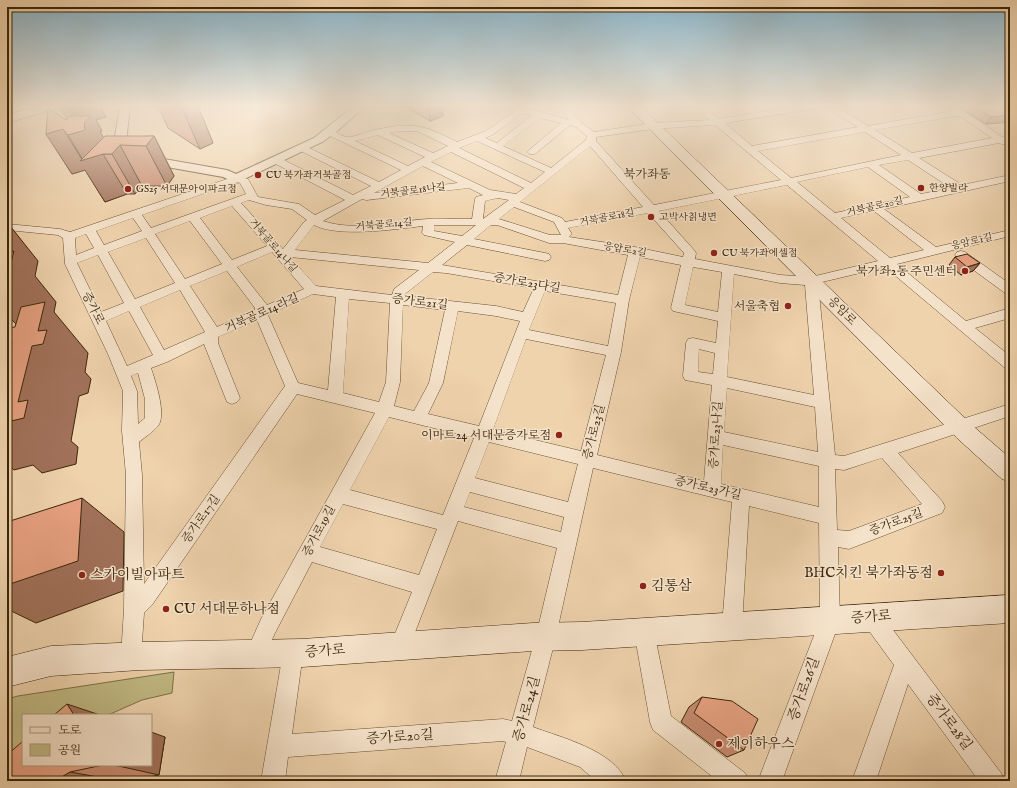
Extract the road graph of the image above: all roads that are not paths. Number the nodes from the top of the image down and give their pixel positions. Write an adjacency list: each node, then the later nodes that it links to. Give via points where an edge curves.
1 (120, 143): 28 (street, via 137,158 227,174)
2 (311, 143): 17 (street)
3 (351, 143): 25 (street)
4 (402, 143): 21 (street)
5 (450, 143): 16 (street)
6 (465, 143): 16 (street, 거북골로18나길)
7 (488, 143): 26 (street)
8 (543, 143): 19 (street)
9 (586, 143): 26 (street)
10 (596, 143): 43 (street, 거북골로18길)
11 (670, 143): 37 (main road, 응암로)
12 (741, 143): 18 (street, 거북골로20길)
13 (788, 143): 18 (street)
14 (890, 143): 20 (street)
15 (980, 143): 20 (street)
16 (453, 147): 21 (street, 거북골로18나길); 32 (street)
17 (302, 148): 22 (street); 31 (street)
18 (750, 150): 29 (street, 거북골로20길)
19 (532, 152)
20 (910, 156): 24 (street); 33 (street)
21 (433, 157): 23 (street, 거북골로18나길)
22 (276, 160): 28 (street); 39 (street)
23 (422, 162): 25 (street, 거북골로18나길); 30 (street, 거북골로18나길)
24 (870, 164): 29 (street); 38 (street, 거북골로20길)
25 (408, 170): 31 (street, 거북골로18나길)
26 (552, 172): 32 (street)
27 (1010, 178): 33 (street, 거북골로20길)
28 (236, 179): 34 (street); 35 (street, 거북골로14길, via 244,181)
29 (789, 181): 37 (street); 47 (street, 거북골로20길)
30 (469, 185): 36 (street, 거북골로18나길, via 487,193); 39 (street, 거북골로18나길)
31 (380, 186): 39 (street, 거북골로18나길)
32 (532, 188): 40 (street)
33 (959, 188): 38 (street, 거북골로20길)
34 (192, 195): 44 (street); 45 (street)
35 (252, 195): 41 (street); 48 (street, 거북골로14길, via 254,199 295,206)
36 (500, 195): 40 (street, 거북골로18나길); 50 (street, via 480,199)
37 (723, 195): 43 (street); 71 (main road, 응암로)
38 (919, 198): 42 (street, 거북골로20길)
39 (356, 199): 48 (street, 거북골로18나길)
40 (516, 201): 50 (street); 51 (street, 거북골로18나길, via 558,220)
41 (235, 202): 44 (street); 61 (street, 거북골로14나길)
42 (875, 208): 47 (street, 거북골로20길); 63 (street)
43 (651, 209): 51 (street, 거북골로18길); 66 (street, 거북골로18길, via 690,253)
44 (205, 212): 46 (street)
45 (136, 214): 53 (street); 54 (street)
46 (193, 217): 54 (street); 68 (street)
47 (832, 217): 67 (street, 거북골로20길)
48 (315, 220): 49 (street, 거북골로14길, via 320,224 342,228); 61 (street, 거북골로18나길, via 308,224 289,250)
49 (429, 222): 50 (street, 거북골로14길); 58 (street, via 428,233)
50 (483, 222): 57 (street, 거북골로14길, via 498,222 549,239); 58 (street)
51 (563, 226): 57 (street, via 566,234)
52 (7, 227): 56 (street, via 60,232)
53 (89, 229): 56 (street); 60 (street)
54 (148, 233): 60 (street); 72 (street)
55 (1010, 233): 59 (street, 응암로1길)
56 (68, 236): 65 (street, 증가로)
57 (563, 239): 62 (street, 응암로2길)
58 (466, 241): 64 (street); 69 (street)
59 (951, 247): 63 (street, 응암로1길); 75 (street)
60 (101, 250): 65 (street); 79 (street)
61 (278, 251): 68 (street); 69 (street, 증가로23다길); 74 (street, 거북골로14나길)
62 (635, 251): 66 (street, 응암로2길); 78 (street, 증가로23길)
63 (933, 251): 67 (street, 응암로1길)
64 (545, 257)
65 (71, 261): 85 (street, 증가로)
66 (687, 261): 70 (street, 응암로2길); 84 (street, via 678,308)
67 (887, 263): 71 (street, 응암로1길); 86 (street, 거북골로20길)
68 (230, 266): 72 (street); 81 (street, via 262,308)
69 (431, 267): 73 (street, 증가로23다길); 77 (street, via 399,292)
70 (728, 269): 71 (street, 응암로2길, via 780,279); 84 (street, 증가로23나길)
71 (811, 281): 99 (street); 103 (main road, 응암로)
72 (182, 285): 79 (street); 88 (street, via 212,330)
73 (542, 286): 78 (street, 증가로23다길); 83 (street)
74 (312, 290): 76 (street, 증가로21길); 81 (street, 거북골로14라길)
75 (1010, 290)
76 (343, 293): 77 (street, 증가로21길); 97 (street)
77 (397, 299): 80 (street, 증가로21길); 100 (street, via 393,382)
78 (623, 300): 90 (street, 증가로23길)
79 (132, 305): 85 (street); 91 (street)
80 (452, 306): 83 (street, 증가로21길); 102 (street, via 436,383)
81 (262, 313): 88 (street, 거북골로14라길); 96 (street)
82 (1010, 313): 86 (street)
83 (528, 318): 87 (street)
84 (725, 318): 89 (street, 증가로23나길)
85 (98, 319): 94 (street, 증가로)
86 (964, 326): 92 (street, 거북골로20길)
87 (521, 333): 90 (street); 104 (street)
88 (211, 336): 91 (street, 거북골로14라길); 98 (street, 거북골로14라길, via 211,343)
89 (722, 349): 95 (street, 증가로23나길); 95 (street, via 693,342 690,376)
90 (614, 352): 108 (street, 증가로23길)
91 (162, 358): 93 (street, 거북골로14라길)
92 (1010, 364)
93 (143, 366): 94 (street, 거북골로14라길); 106 (street, via 153,399 152,421)
94 (123, 374): 106 (street, 증가로, via 130,391)
95 (720, 381): 99 (street); 105 (street, 증가로23나길)
96 (294, 387): 97 (street); 122 (street, 증가로17길, via 145,598)
97 (335, 397): 100 (street)
98 (232, 398)
99 (822, 403): 109 (street)
100 (385, 410): 102 (street); 113 (street, 증가로19길)
101 (1010, 410): 103 (street)
102 (418, 418): 104 (street)
103 (959, 426): 107 (street); 110 (main road, 응암로)
104 (484, 434): 108 (street); 111 (street)
105 (716, 437): 109 (street); 112 (street, 증가로23나길)
106 (131, 440): 122 (street, 증가로, via 134,475)
107 (884, 450): 109 (street, via 844,463); 118 (street, 증가로25길, via 936,507 849,540)
108 (588, 459): 112 (street, 증가로23가길); 115 (street, 증가로23길)
109 (827, 461): 116 (street)
110 (1010, 472)
111 (464, 483): 115 (street); 117 (street)
112 (712, 490): 114 (street, 증가로23가길)
113 (338, 495): 117 (street); 120 (street, 증가로19길)
114 (741, 496): 116 (street, 증가로23가길); 126 (street)
115 (574, 512): 119 (street, 증가로23길)
116 (828, 516): 118 (street)
117 (451, 518): 119 (street); 121 (street)
118 (828, 538): 125 (street)
119 (568, 542): 128 (street, 증가로23길)
120 (308, 552): 121 (street); 130 (street, 증가로19길)
121 (424, 586): 129 (street)
122 (134, 609): 132 (street)
123 (1010, 609): 124 (main road, 증가로)
124 (871, 617): 125 (main road, 증가로); 133 (street, 증가로28길)
125 (830, 620): 126 (main road, 증가로); 141 (street, 증가로26길)
126 (732, 626): 127 (main road, 증가로)
127 (644, 632): 128 (main road, 증가로); 140 (street, via 661,722)
128 (546, 636): 129 (main road, 증가로); 135 (street, 증가로24길)
129 (400, 646): 131 (main road, 증가로)
130 (256, 653): 131 (main road, 증가로); 132 (main road, 증가로)
131 (294, 653): 136 (street)
132 (131, 657): 134 (main road, 증가로, via 50,661)
133 (905, 663): 142 (street); 143 (street, 증가로28길)
134 (7, 672)
135 (521, 734): 136 (street, 증가로20길, via 503,730); 138 (street, 증가로24길); 139 (street, via 587,758)
136 (279, 746): 137 (street)
137 (273, 781)
138 (507, 781)
139 (614, 781)
140 (737, 781)
141 (770, 781)
142 (864, 781)
143 (993, 781)

